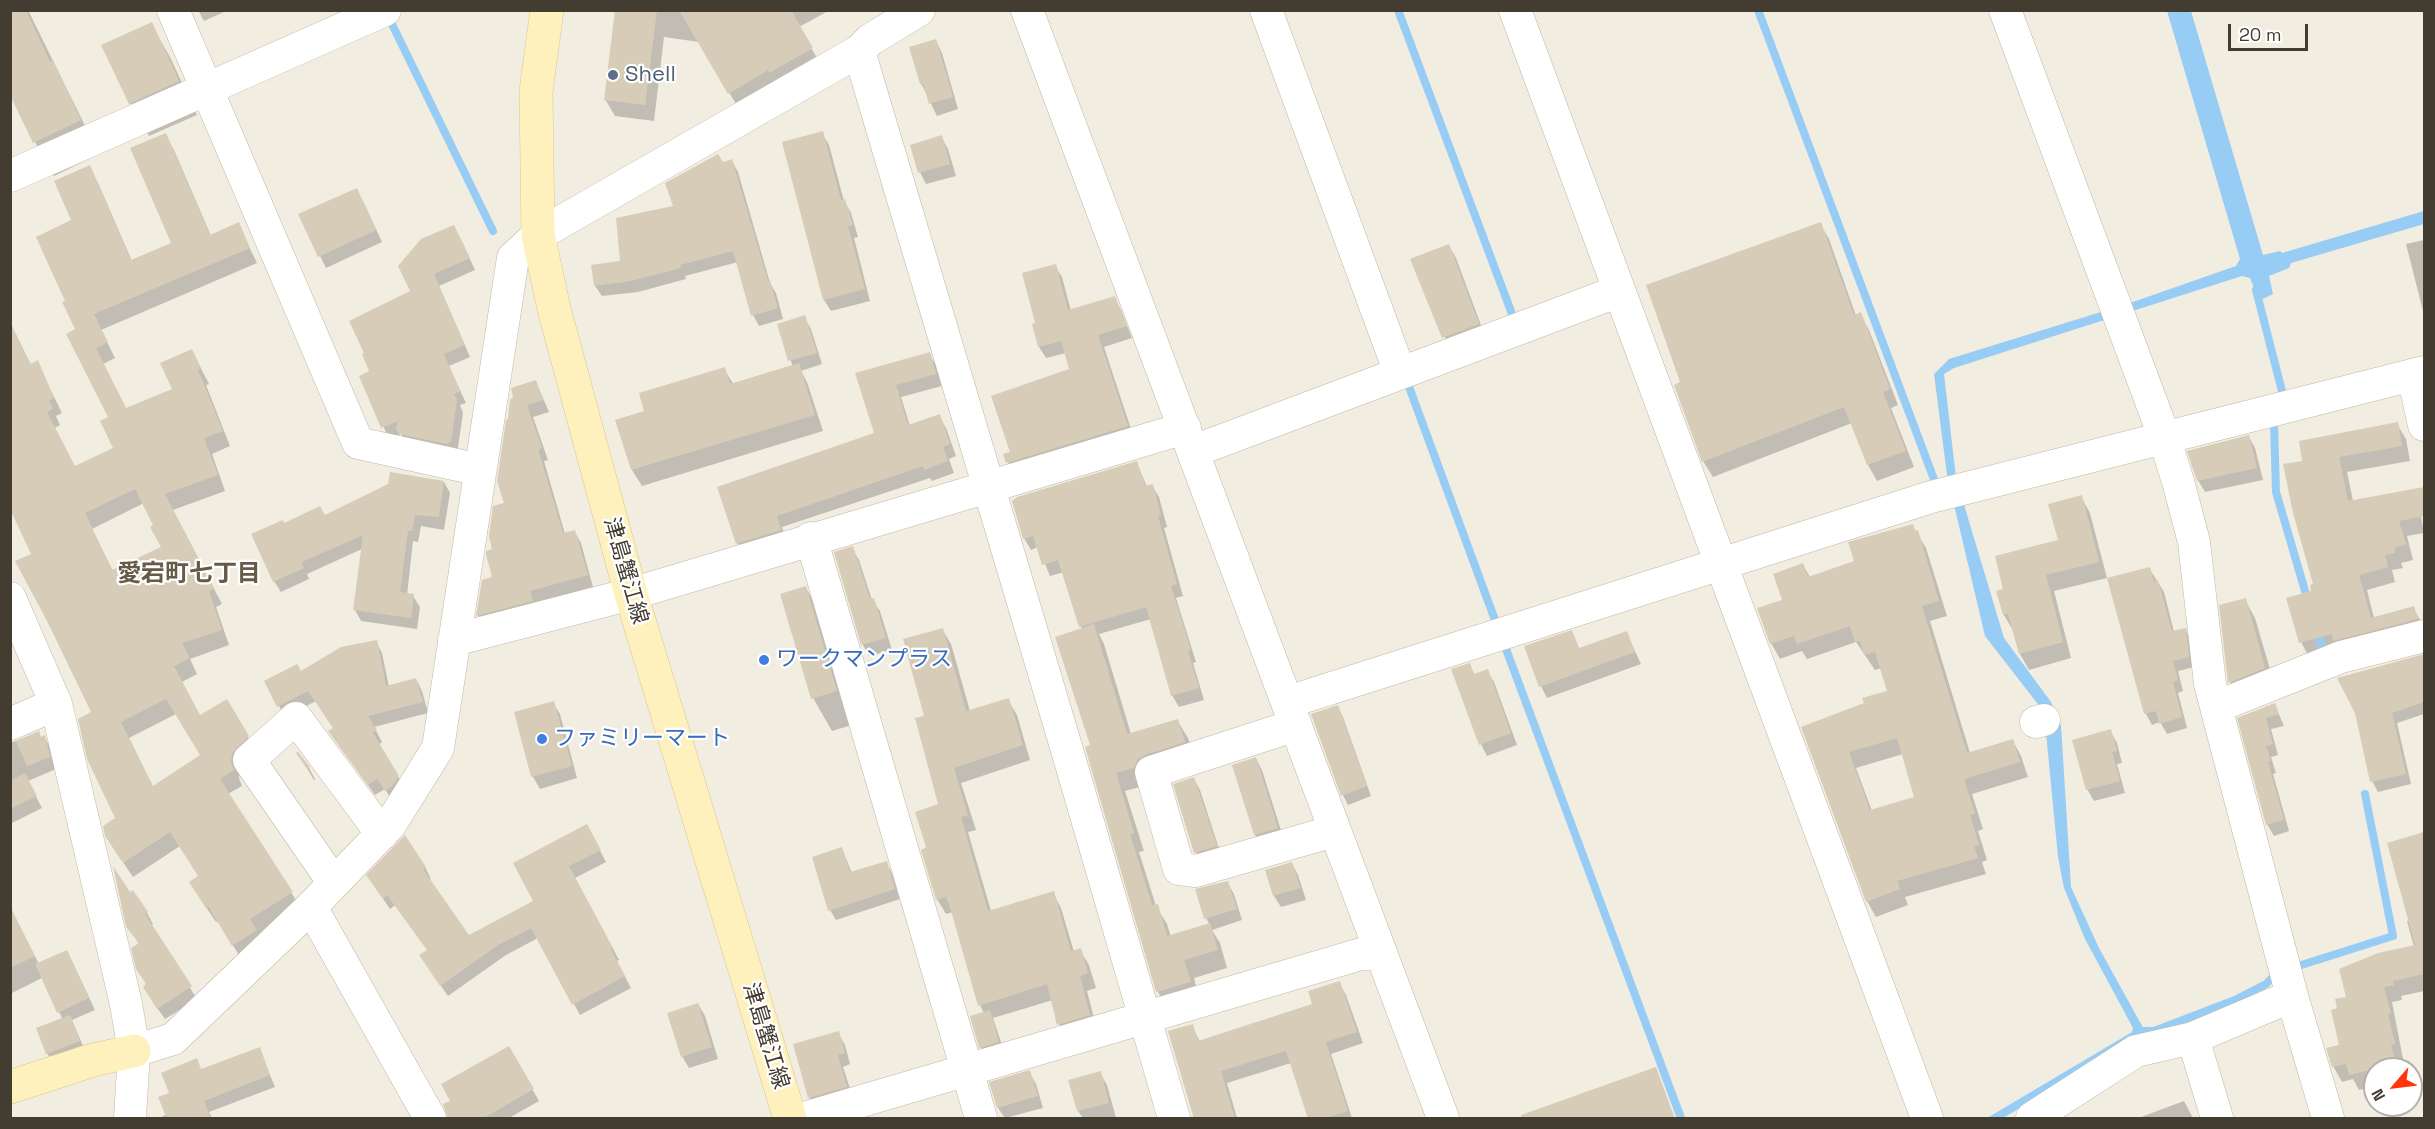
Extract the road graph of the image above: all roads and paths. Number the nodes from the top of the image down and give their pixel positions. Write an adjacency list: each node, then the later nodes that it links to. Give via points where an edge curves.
1 (173, 10): 10 (street)
2 (547, 10): 12 (main road, 津島蟹江線, via 536,91)
3 (919, 10): 9 (street)
4 (1028, 10): 18 (street)
5 (1266, 10): 14 (street)
6 (1515, 10): 13 (street)
7 (2005, 10): 17 (street)
8 (377, 14): 10 (street)
9 (859, 51): 12 (street); 20 (street)
10 (207, 89): 11 (street); 19 (street, via 358,443)
11 (10, 176)
12 (538, 235): 19 (street, via 513,258); 23 (main road, 津島蟹江線, via 554,309)
13 (1619, 291): 14 (street); 22 (street)
14 (1400, 373): 18 (street)
15 (2419, 373): 16 (street); 17 (street)
16 (2424, 425)
17 (2164, 436): 22 (street, via 1955,491); 28 (street, via 2194,542)
18 (1189, 439): 20 (street); 29 (street)
19 (480, 470): 26 (street)
20 (988, 488): 21 (street); 37 (street)
21 (811, 538): 23 (street); 40 (street)
22 (1721, 563): 29 (street); 50 (street)
23 (631, 594): 26 (street); 45 (main road, 津島蟹江線)
24 (10, 598): 27 (street)
25 (2424, 636): 28 (street, via 2341,657)
26 (454, 640): 32 (street, via 438,748)
27 (56, 704): 30 (street); 39 (street)
28 (2216, 707): 36 (street)
29 (1292, 713): 31 (street); 31 (street, via 1151,772 1179,869 1196,871)
30 (10, 724)
31 (1334, 831): 35 (street)
32 (382, 834): 33 (street); 33 (street, via 296,718 249,760)
33 (334, 883): 34 (street)
34 (311, 907): 39 (street, via 173,1039); 44 (street)
35 (1381, 955): 37 (street, via 1361,954); 49 (street)
36 (2292, 996): 38 (street); 52 (street)
37 (1144, 1018): 40 (street); 48 (street)
38 (2193, 1038): 42 (street, via 2132,1043); 51 (street)
39 (134, 1051): 41 (main road); 43 (street)
40 (967, 1070): 46 (street); 47 (street)
41 (10, 1087)
42 (2047, 1114)
43 (130, 1119)
44 (430, 1119)
45 (790, 1119)
46 (804, 1119)
47 (981, 1119)
48 (1174, 1119)
49 (1443, 1119)
50 (1927, 1119)
51 (2217, 1119)
52 (2328, 1119)

